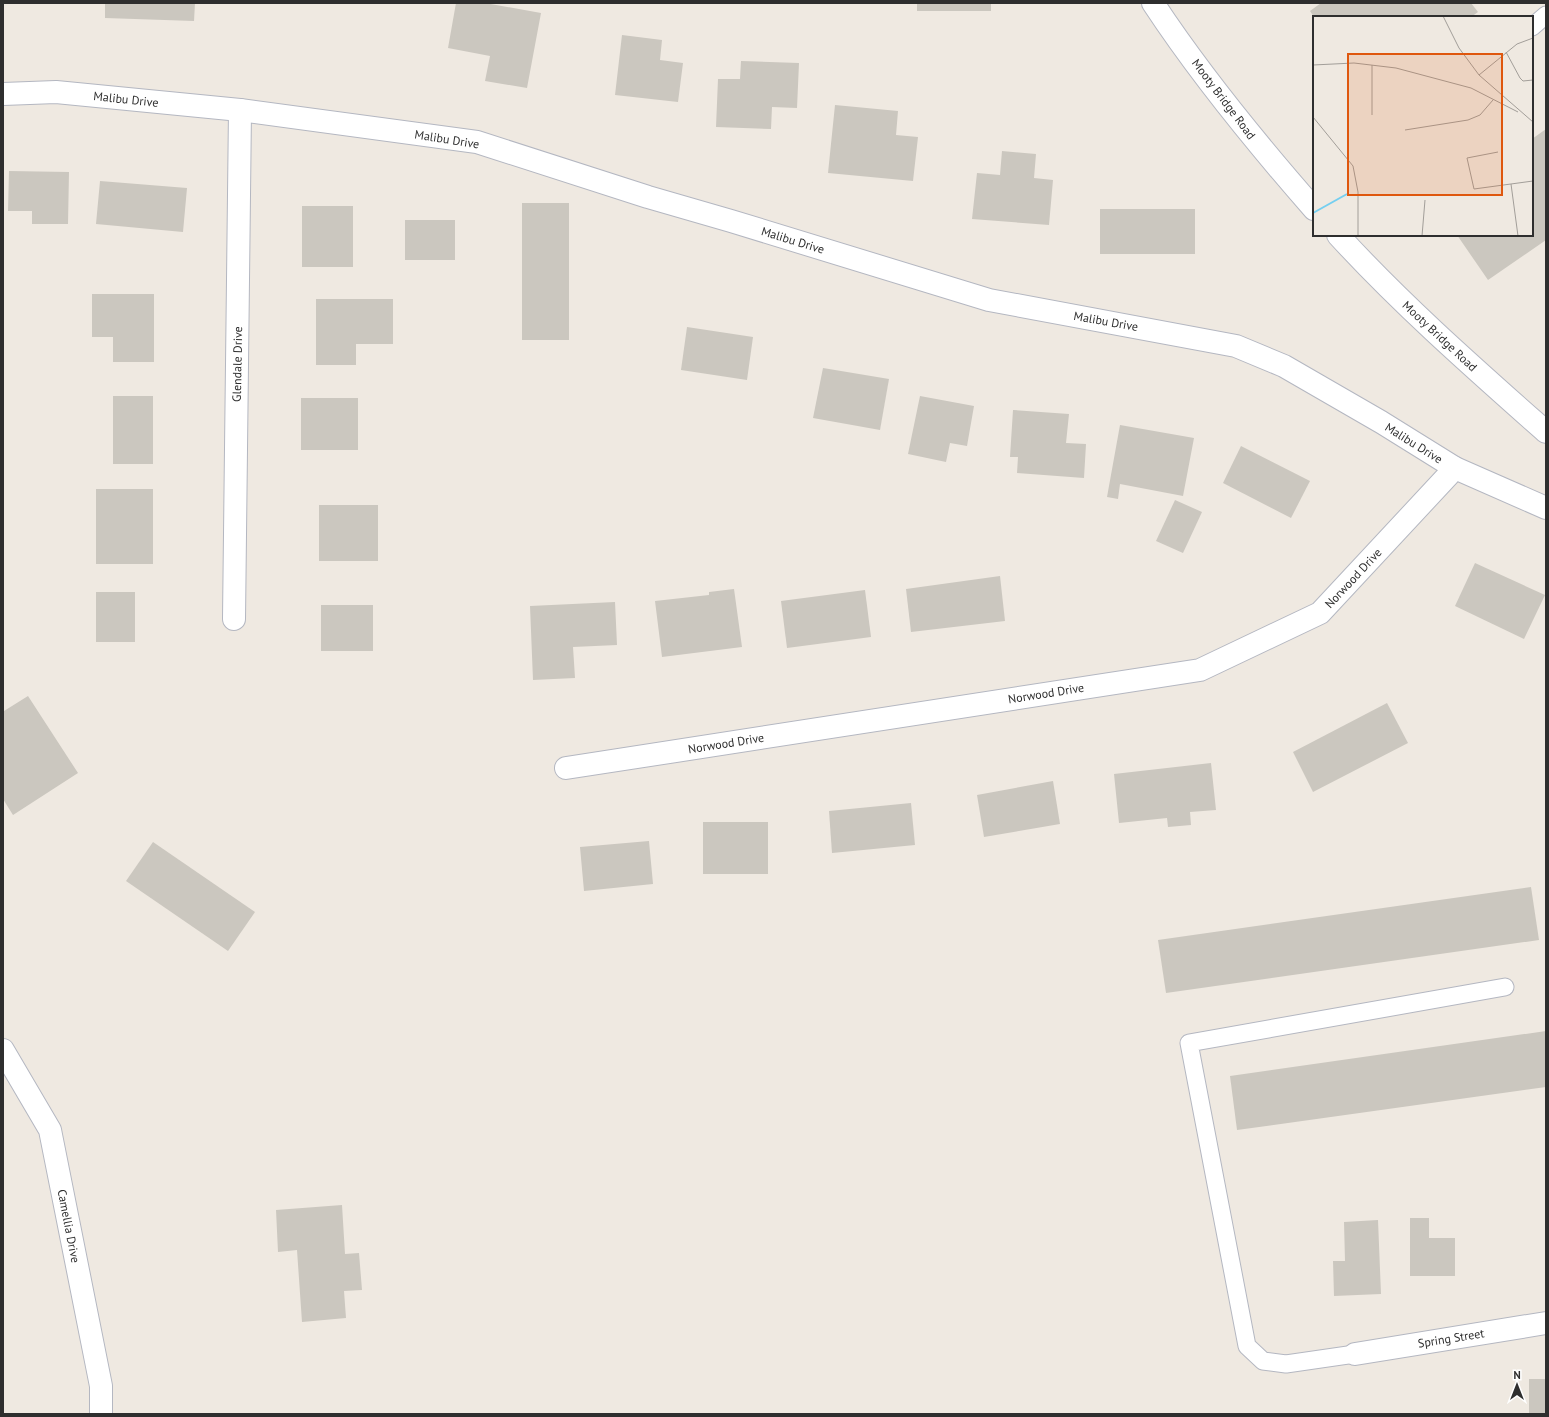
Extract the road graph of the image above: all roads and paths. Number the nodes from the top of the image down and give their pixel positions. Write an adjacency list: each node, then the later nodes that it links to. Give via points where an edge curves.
1 (1153, 3): 6 (street, Mooty Bridge Road, via 1209,81)
2 (1546, 15): 3 (lane)
3 (1533, 26)
4 (3, 94): 5 (street, Malibu Drive, via 56,92)
5 (240, 110): 9 (street, Malibu Drive, via 477,142 648,197 989,300 1236,346 1284,366); 11 (street, Glendale Drive)
6 (1313, 208)
7 (1339, 236): 8 (street, Mooty Bridge Road, via 1426,323)
8 (1546, 432)
9 (1455, 468): 10 (street, Malibu Drive); 12 (street, Norwood Drive, via 1320,613 1200,670)
10 (1546, 508)
11 (234, 619)
12 (566, 768)
13 (1505, 987): 16 (lane, via 1189,1043 1247,1346 1263,1361 1286,1364)
14 (3, 1050): 17 (street, Camellia Drive, via 50,1130 101,1386)
15 (1546, 1323): 16 (street, Spring Street)
16 (1355, 1354)
17 (101, 1414)

